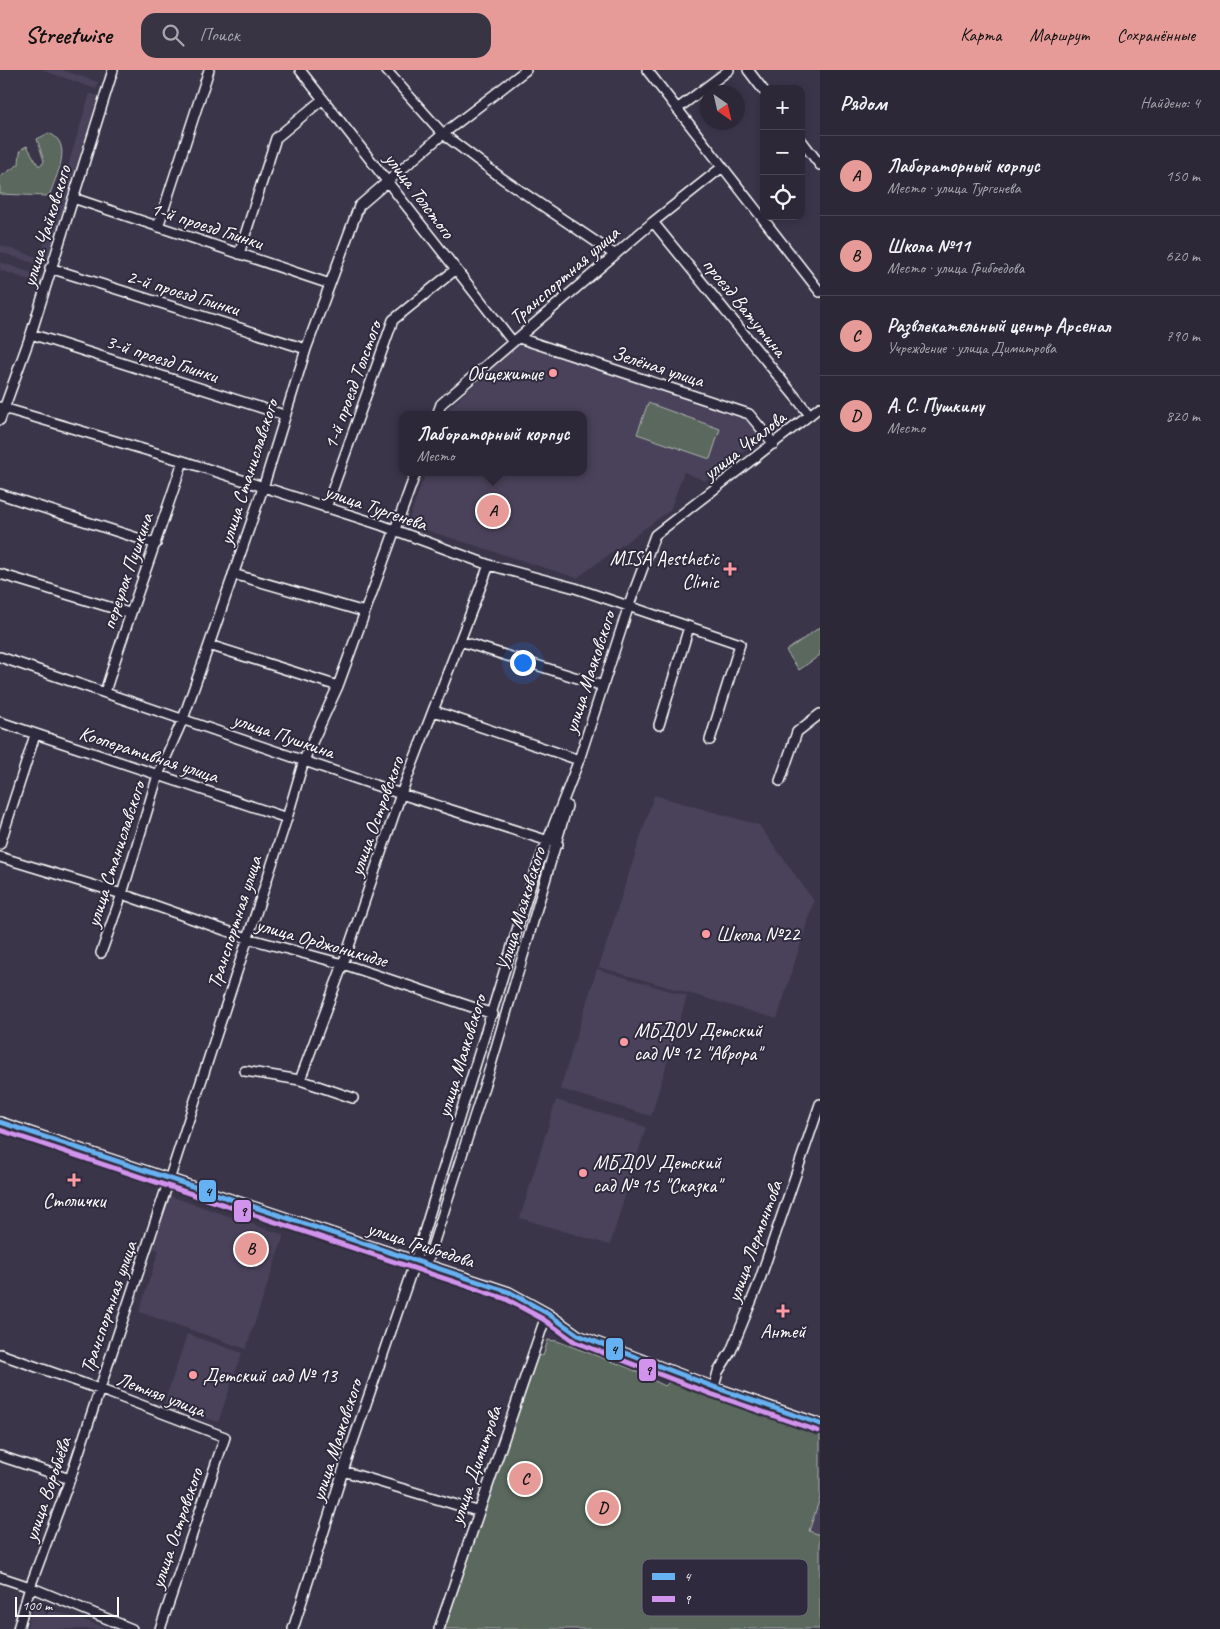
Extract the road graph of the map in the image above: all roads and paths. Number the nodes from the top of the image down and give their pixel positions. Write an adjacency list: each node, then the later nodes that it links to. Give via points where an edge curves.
1 (113, 70): 17 (street, улица Чайковского)
2 (209, 70): 19 (street)
3 (300, 70): 10 (street, улица Толстого)
4 (386, 70): 12 (street)
5 (526, 70): 12 (street, улица Станиславского)
6 (646, 70): 11 (street)
7 (729, 70): 11 (street)
8 (748, 70): 9 (street)
9 (760, 86)
10 (323, 99): 16 (street, улица Толстого); 20 (street, via 276,138)
11 (677, 109): 15 (street)
12 (443, 134): 16 (street, улица Станиславского); 21 (street, via 502,179)
13 (805, 145): 14 (street)
14 (820, 165)
15 (721, 168): 18 (street, Транспортная улица); 25 (street)
16 (388, 180): 23 (street, улица Толстого); 24 (street, улица Станиславского, via 359,206)
17 (72, 198): 19 (street, 1-й проезд Глинки); 22 (street, улица Чайковского)
18 (653, 222): 21 (street, Транспортная улица); 33 (street, проезд Ватутина)
19 (158, 227): 20 (street, 1-й проезд Глинки)
20 (239, 254): 24 (street, 1-й проезд Глинки)
21 (614, 254): 27 (street, Транспортная улица)
22 (50, 268): 26 (street, улица Чайковского); 28 (street, 2-й проезд Глинки)
23 (456, 270): 27 (street, улица Толстого); 40 (street, 1-й проезд Толстого, via 393,320)
24 (330, 284): 28 (street, улица Станиславского)
25 (820, 292)
26 (30, 334): 30 (street, улица Чайковского); 32 (street, 3-й проезд Глинки)
27 (516, 340): 31 (street, Транспортная улица, via 441,404); 35 (street, Зелёная улица, via 749,414)
28 (306, 349): 32 (street, улица Станиславского)
29 (820, 407): 33 (street, улица Чкалова)
30 (2, 408): 34 (street, улица Чайковского); 36 (street, улица Тургенева)
31 (438, 411)
32 (284, 415): 38 (street, улица Станиславского)
33 (810, 415): 35 (street, улица Чкалова)
34 (0, 420)
35 (774, 444): 41 (street, улица Чкалова)
36 (183, 461): 38 (street, улица Тургенева); 43 (street, переулок Пушкина)
37 (415, 476): 42 (street, Транспортная улица)
38 (263, 488): 40 (street, улица Тургенева); 46 (street, улица Станиславского)
39 (0, 494): 43 (street)
40 (326, 508): 42 (street, улица Тургенева)
41 (689, 510): 47 (street, улица Маяковского, via 655,535)
42 (395, 531): 44 (street, улица Тургенева); 48 (street, Транспортная улица)
43 (156, 544): 49 (street, переулок Пушкина)
44 (489, 565): 47 (street, улица Тургенева); 51 (street, улица Островского)
45 (0, 574): 49 (street)
46 (233, 574): 48 (street); 52 (street, улица Станиславского)
47 (629, 605): 50 (street, улица Тургенева); 55 (street, улица Маяковского)
48 (365, 612): 54 (street, Транспортная улица)
49 (129, 613): 56 (street, переулок Пушкина)
50 (689, 627): 61 (street); 63 (street, улица Тургенева, via 740,644)
51 (460, 641): 55 (street); 57 (street, улица Островского)
52 (209, 645): 54 (street); 59 (street, улица Станиславского)
53 (0, 657): 56 (street, улица Пушкина)
54 (338, 686): 64 (street, Транспортная улица)
55 (603, 686): 65 (street, улица Маяковского)
56 (105, 692): 59 (street, улица Пушкина)
57 (434, 711): 65 (street); 68 (street, улица Островского)
58 (820, 714): 67 (street, via 797,732)
59 (183, 719): 64 (street, улица Пушкина); 66 (street, улица Станиславского)
60 (0, 722): 62 (street, Кооперативная улица)
61 (659, 725)
62 (36, 735): 66 (street, Кооперативная улица); 71 (street)
63 (710, 740)
64 (304, 760): 68 (street, улица Пушкина); 69 (street, Транспортная улица)
65 (579, 760): 70 (street, Улица Маяковского)
66 (158, 775): 69 (street, Кооперативная улица); 73 (street, улица Станиславского)
67 (780, 781)
68 (401, 794): 70 (street, улица Пушкина); 76 (street, улица Островского)
69 (287, 818): 74 (street, Транспортная улица)
70 (554, 842): 77 (street, улица Маяковского, via 533,878); 84 (street, Улица Маяковского, via 490,1068 429,1257)
71 (0, 844)
72 (0, 857): 73 (street, улица Орджоникидзе)
73 (122, 894): 74 (street, улица Орджоникидзе); 75 (street, улица Станиславского)
74 (247, 938): 76 (street, улица Орджоникидзе); 83 (street, Транспортная улица)
75 (101, 953)
76 (344, 964): 77 (street, улица Орджоникидзе); 79 (street, улица Островского)
77 (493, 1014): 84 (street, улица Маяковского)
78 (245, 1072): 79 (street)
79 (300, 1080): 80 (street)
80 (353, 1098)
81 (820, 1104): 87 (street, улица Лермонтова, via 758,1285)
82 (0, 1122): 83 (street, улица Грибоедова)
83 (170, 1177): 84 (street, улица Грибоедова); 88 (street, Транспортная улица)
84 (417, 1262): 85 (street, улица Грибоедова, via 509,1292); 92 (street, улица Маяковского)
85 (547, 1313): 87 (street, улица Грибоедова, via 578,1336); 94 (street, улица Димитрова)
86 (0, 1354): 88 (street, Летняя улица)
87 (714, 1387): 89 (street, улица Грибоедова)
88 (99, 1389): 90 (street, Летняя улица); 93 (street, улица Воробьёва)
89 (820, 1424)
90 (225, 1437): 99 (street, улица Островского)
91 (0, 1456): 93 (street)
92 (344, 1470): 94 (street); 100 (street, улица Маяковского)
93 (70, 1479): 96 (street, улица Воробьёва)
94 (477, 1511): 101 (street, улица Димитрова)
95 (0, 1577): 96 (street)
96 (30, 1587): 97 (street, улица Воробьёва); 98 (street)
97 (18, 1629)
98 (132, 1629)
99 (160, 1629)
100 (293, 1629)
101 (438, 1629)

